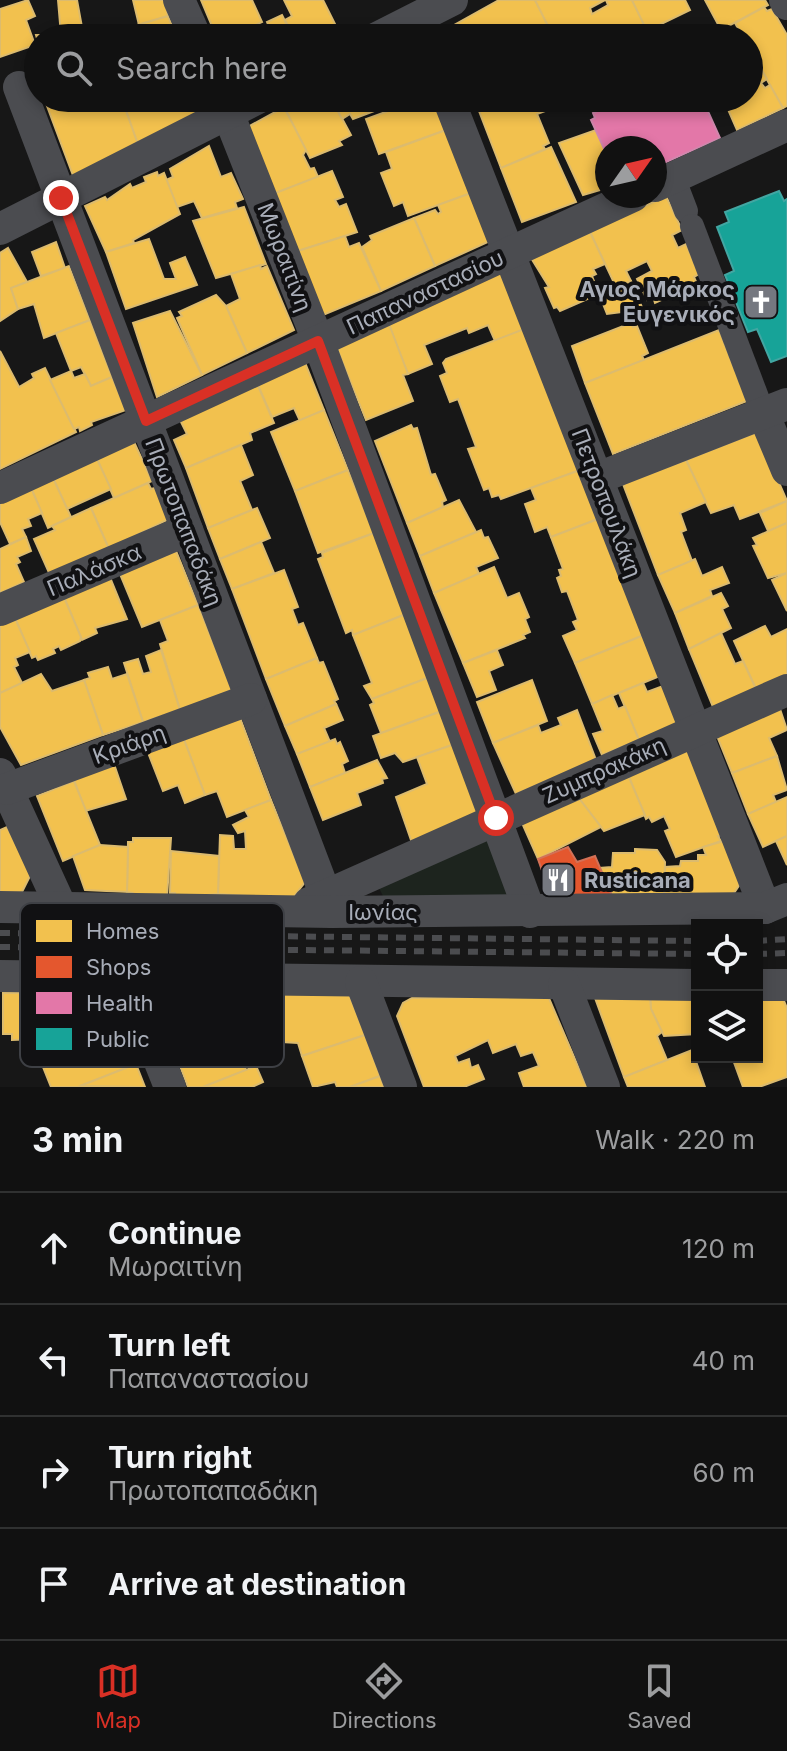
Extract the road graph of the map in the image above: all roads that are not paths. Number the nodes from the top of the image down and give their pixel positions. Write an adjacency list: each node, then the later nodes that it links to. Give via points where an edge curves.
1 (179, 0): 4 (street)
2 (452, 0): 3 (street)
3 (417, 19)
4 (190, 24)
5 (19, 87): 6 (street, Πρωτοπαπαδάκη)
6 (24, 100)
7 (28, 112): 14 (street, Πρωτοπαπαδάκη)
8 (214, 112): 14 (street)
9 (227, 112): 18 (street, Μωραιτίνη)
10 (454, 112): 17 (street, Πετροπουλάκη)
11 (787, 125): 12 (street)
12 (667, 181)
13 (667, 186): 19 (street, via 689,218)
14 (61, 198): 16 (street); 20 (street, Πρωτοπαπαδάκη)
15 (607, 208): 17 (street, Παπαναστασίου)
16 (0, 229)
17 (509, 253): 18 (street, Παπαναστασίου); 22 (street, Πετροπουλάκη)
18 (318, 341): 20 (street, Παπαναστασίου); 30 (street, Μωραιτίνη)
19 (775, 409): 21 (street); 22 (street)
20 (146, 421): 23 (street, Παπαναστασίου); 24 (street, Πρωτοπαπαδάκη)
21 (787, 470)
22 (598, 478): 28 (street, Πετροπουλάκη)
23 (0, 488)
24 (187, 530): 25 (street, Παλάσκα); 27 (street, Πρωτοπαπαδάκη)
25 (0, 610)
26 (787, 690): 28 (street, Ζυμπρακάκη)
27 (251, 699): 29 (street, Κριάρη); 32 (street, Πρωτοπαπαδάκη)
28 (696, 729): 30 (street, Ζυμπρακάκη); 33 (street, Πετροπουλάκη)
29 (3, 782): 31 (street)
30 (496, 818): 32 (street, Ζυμπρακάκη); 35 (street, Μωραιτίνη)
31 (59, 903)
32 (329, 904): 34 (street, Ιωνίας); 35 (street, Ιωνίας)
33 (776, 904): 35 (street, Ιωνίας)
34 (284, 911)
35 (530, 912)
36 (0, 976): 37 (street)
37 (20, 976)
38 (284, 980): 39 (street)
39 (361, 982): 40 (street); 46 (street)
40 (564, 984): 41 (street); 47 (street)
41 (691, 985)
42 (763, 985): 43 (street)
43 (787, 985)
44 (162, 1067): 45 (street)
45 (170, 1087)
46 (401, 1087)
47 (604, 1087)

